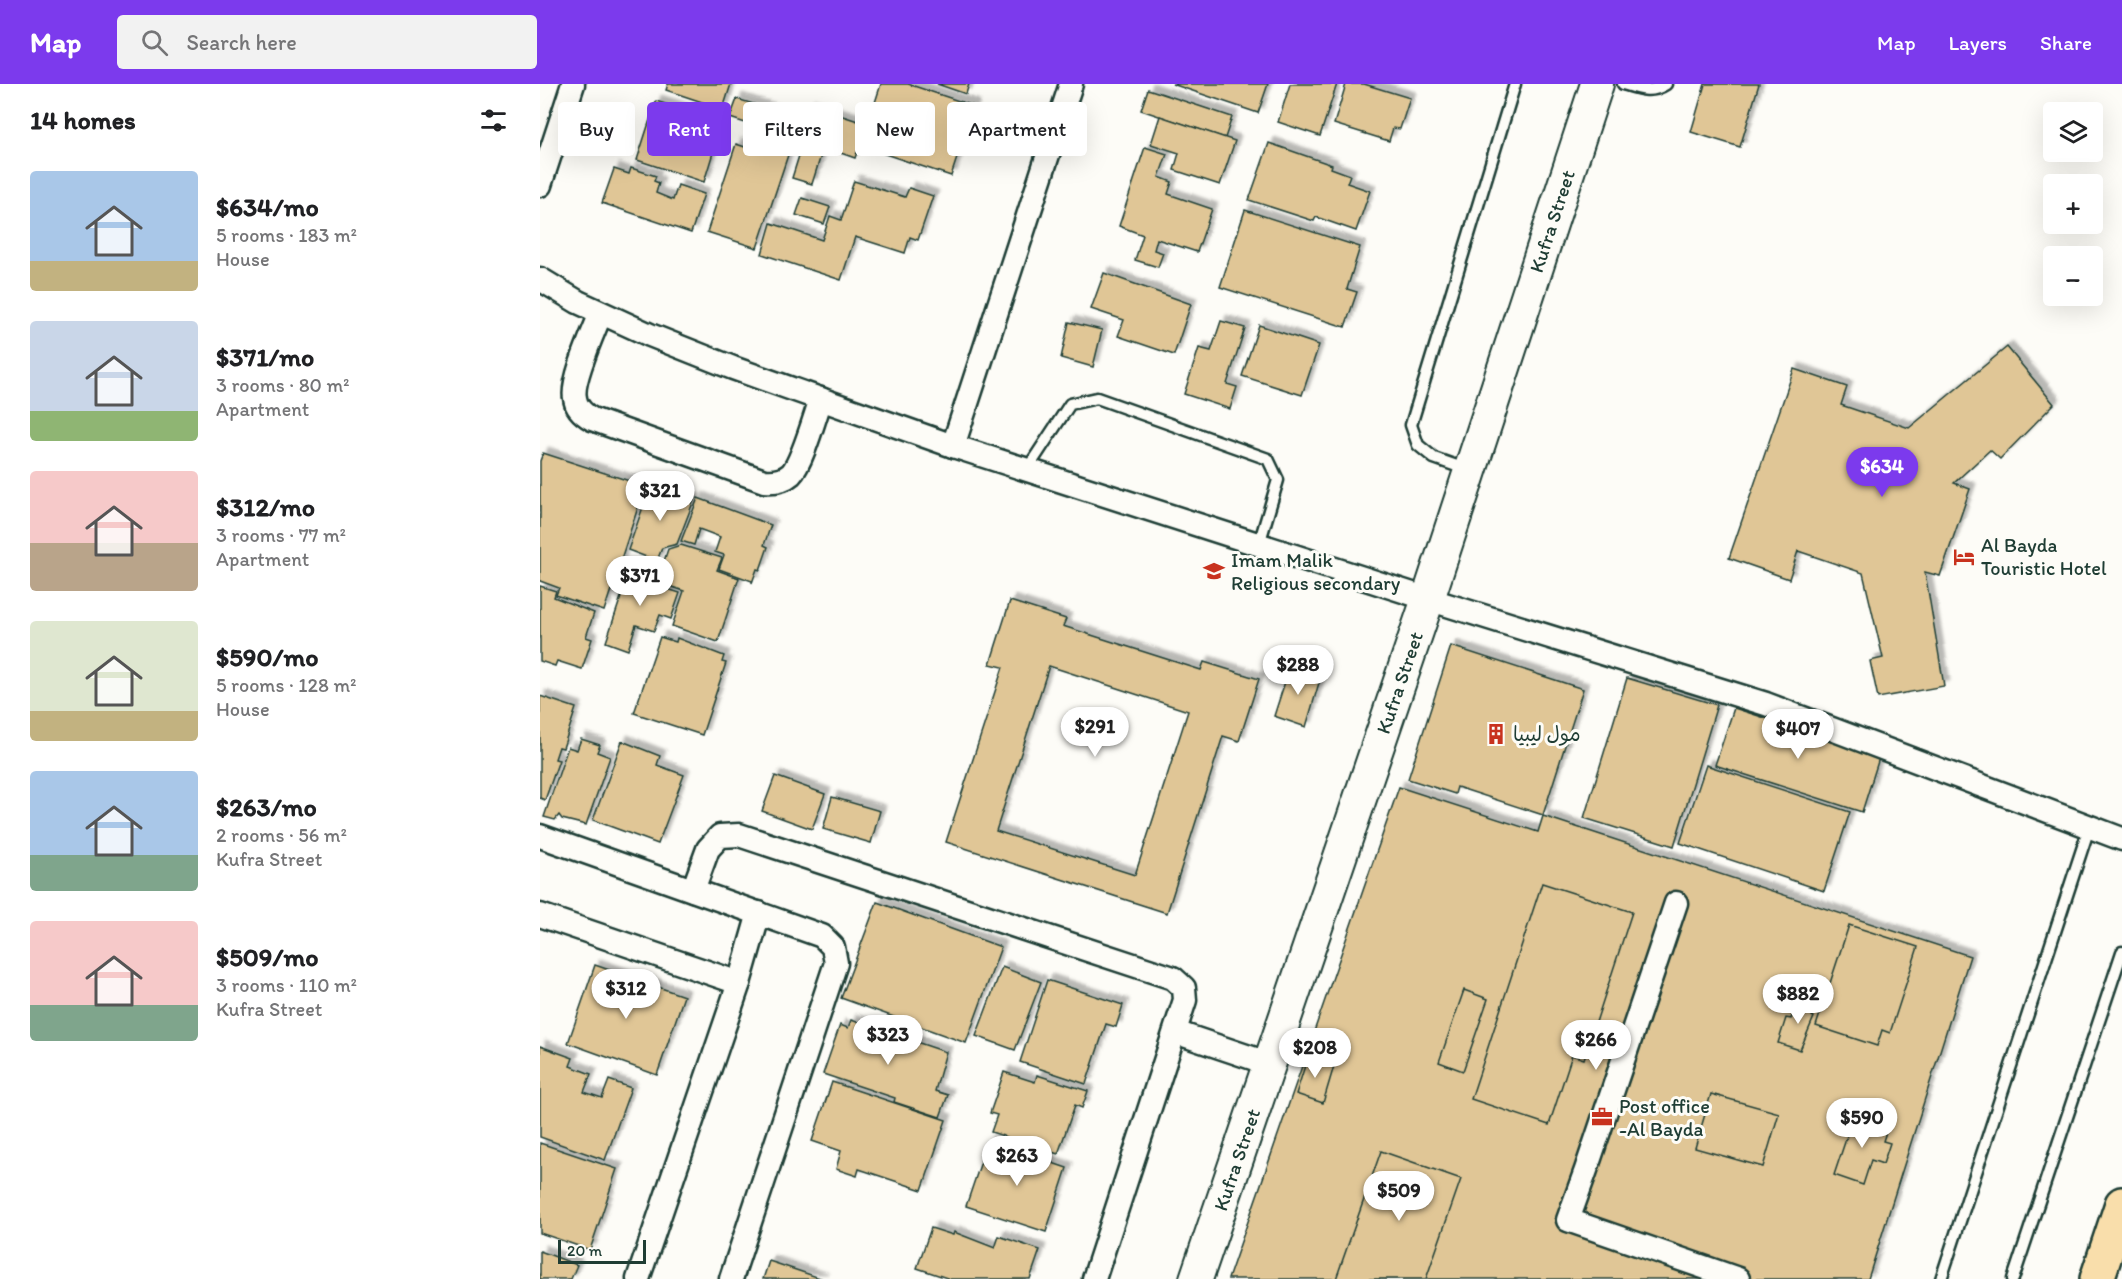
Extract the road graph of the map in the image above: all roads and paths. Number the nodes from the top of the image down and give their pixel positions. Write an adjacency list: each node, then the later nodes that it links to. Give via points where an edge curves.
1 (573, 84): 7 (street)
2 (1071, 84): 11 (street)
3 (1515, 84): 13 (lane, via 1411,425 1418,445 1434,458)
4 (1597, 84): 13 (street, Kufra Street)
5 (1623, 84): 6 (lane, via 1649,91)
6 (1666, 84)
7 (540, 184)
8 (540, 279): 9 (street)
9 (601, 313): 10 (street, via 733,368); 10 (street, via 574,391 577,406 592,419 774,482 794,470)
10 (821, 399): 11 (street)
11 (953, 446): 12 (street)
12 (1026, 471): 14 (street); 14 (lane, via 1070,404 1097,398 1268,459 1278,480)
13 (1470, 471): 15 (street, Kufra Street)
14 (1259, 543): 15 (street)
15 (1428, 599): 16 (street, via 1766,704); 26 (street, Kufra Street)
16 (2089, 828): 18 (street); 33 (lane)
17 (540, 836): 19 (street)
18 (2122, 839)
19 (693, 890): 21 (street); 25 (street, via 708,849 720,836 739,835 1173,978 1184,988 1185,1000)
20 (1676, 903): 32 (street, via 1568,1220)
21 (759, 913): 24 (street); 29 (street, via 822,936 833,947 836,963)
22 (540, 915): 24 (street)
23 (2122, 952): 34 (lane)
24 (739, 983): 28 (street)
25 (1174, 1032): 26 (street); 30 (street)
26 (1270, 1064): 31 (street, Kufra Street)
27 (2122, 1204): 35 (highway)
28 (638, 1279)
29 (731, 1279)
30 (1094, 1279)
31 (1197, 1279)
32 (1738, 1279)
33 (1941, 1279)
34 (2013, 1279)
35 (2097, 1279)

